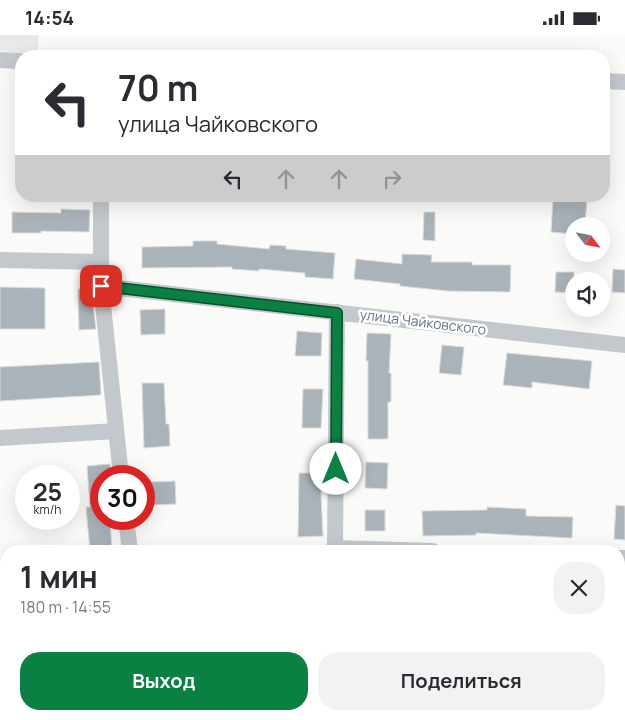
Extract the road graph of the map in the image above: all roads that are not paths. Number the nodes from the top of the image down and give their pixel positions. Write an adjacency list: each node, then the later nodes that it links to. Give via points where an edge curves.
1 (0, 60): 2 (street)
2 (15, 61)
3 (610, 81): 4 (street)
4 (625, 82)
5 (101, 202): 7 (street)
6 (0, 259): 7 (street)
7 (101, 261): 8 (street)
8 (101, 286): 9 (street, улица Чайковского); 11 (street)
9 (337, 313): 10 (street, улица Чайковского); 16 (street)
10 (625, 345)
11 (116, 431): 12 (street); 13 (street)
12 (0, 438)
13 (121, 465)
14 (127, 530): 15 (street)
15 (129, 545)
16 (335, 545)

